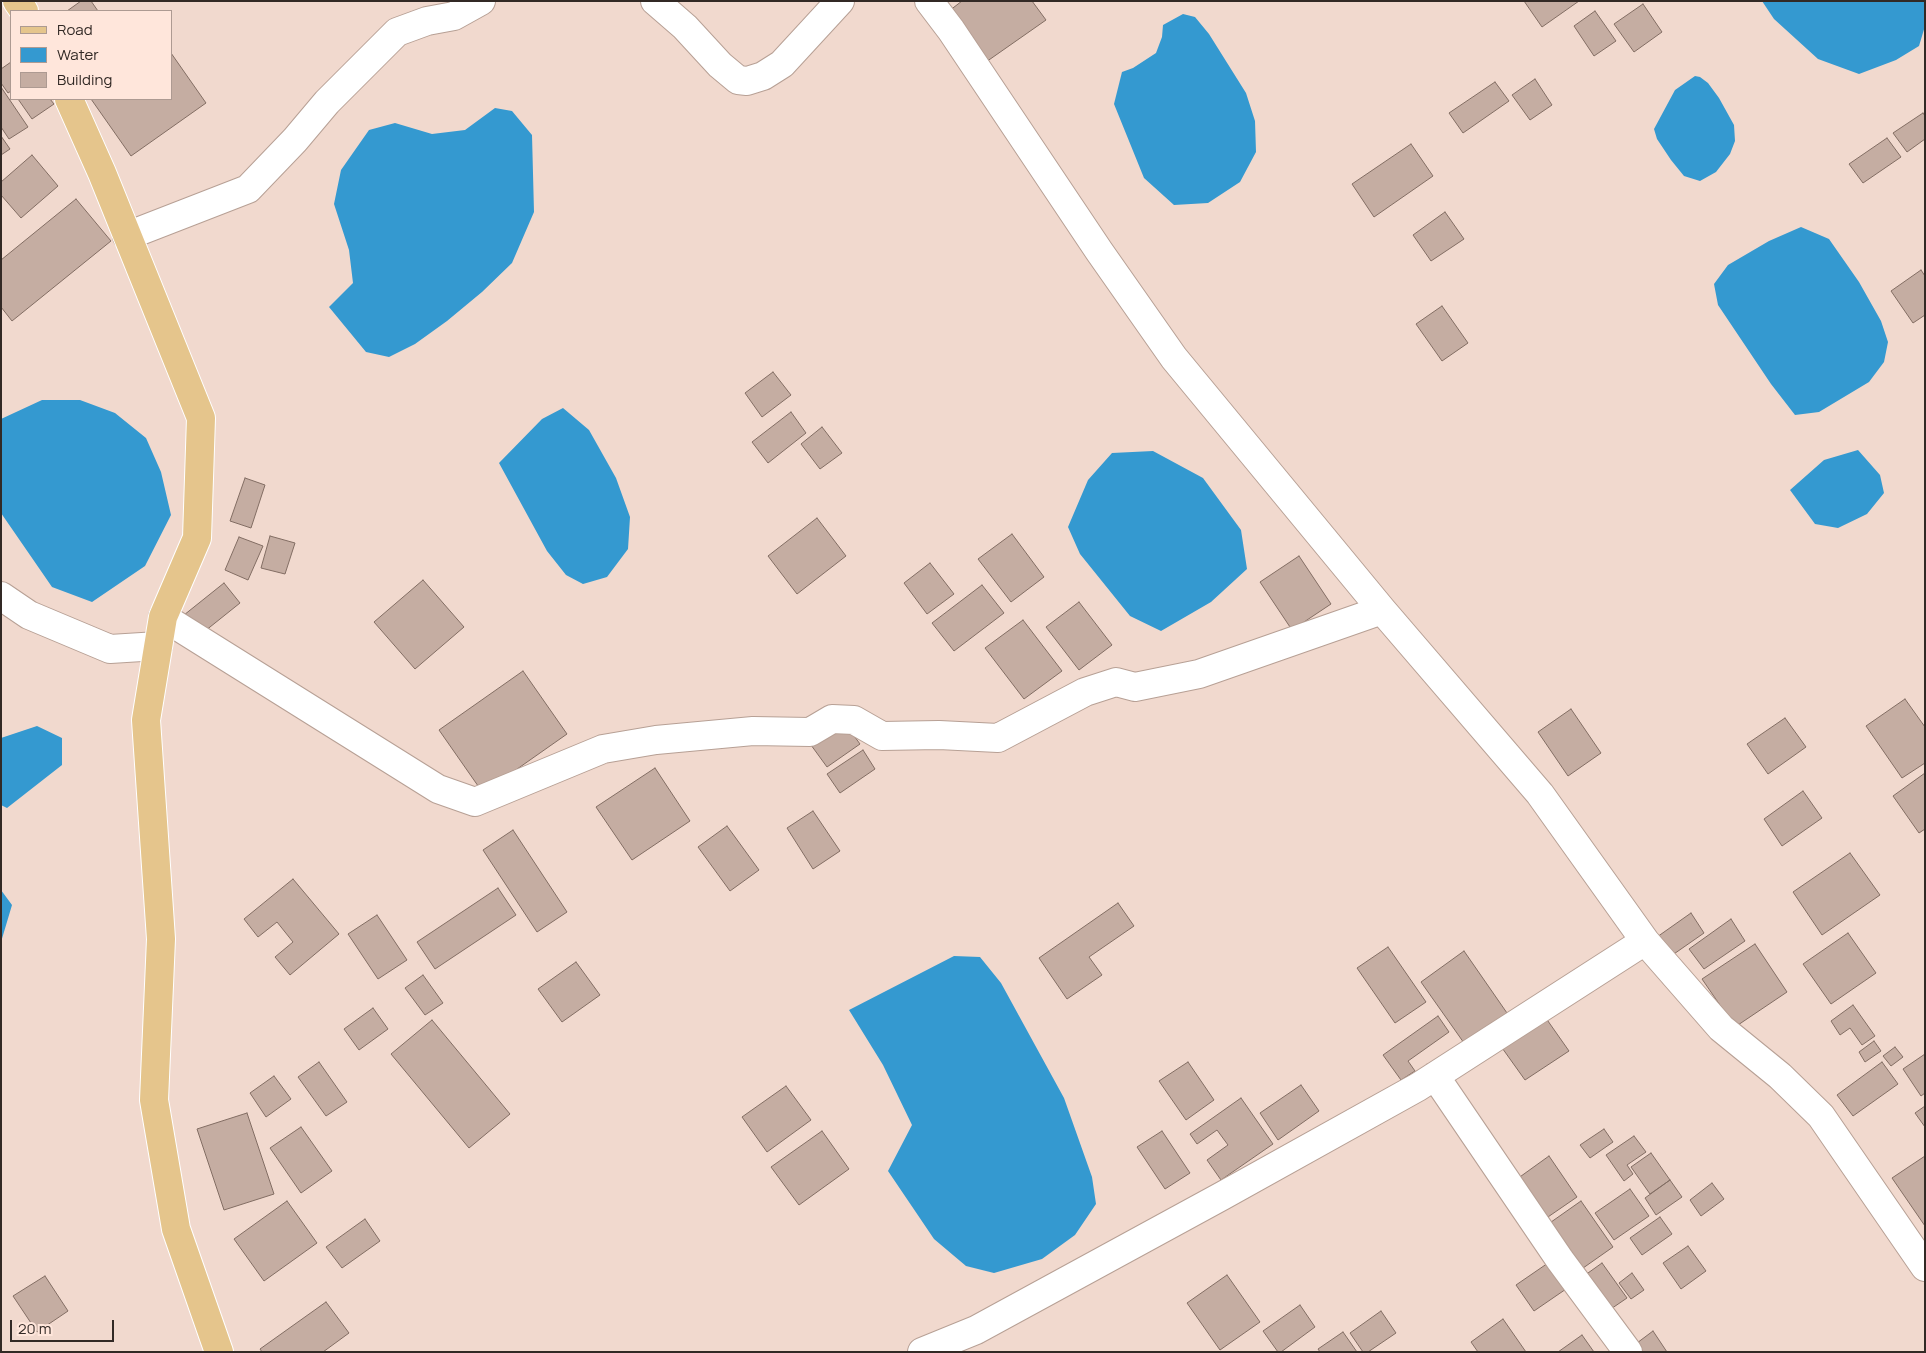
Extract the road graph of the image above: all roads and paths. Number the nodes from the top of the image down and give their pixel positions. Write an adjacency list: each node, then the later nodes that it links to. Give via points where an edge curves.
1 (481, 1): 6 (street, via 454,16 397,32 248,189)
2 (655, 1): 3 (street, via 738,80 763,76 782,64)
3 (840, 1)
4 (929, 1): 8 (street, via 1174,358)
5 (69, 100): 6 (main road)
6 (127, 236): 9 (main road, via 201,418 197,538)
7 (1, 596): 10 (street, via 30,616 110,649)
8 (1382, 610): 9 (street, via 1199,674 1135,687 1116,682 1085,692 998,738 882,736 854,720 832,719 810,732 753,731 656,740 603,749 475,802 438,789); 11 (street, via 1540,794)
9 (163, 617): 10 (main road)
10 (158, 646): 14 (main road, via 146,720 161,939 154,1100 176,1228)
11 (1644, 941): 12 (street); 13 (street, via 1721,1028 1780,1076 1821,1116)
12 (1435, 1076): 15 (street, via 976,1330); 16 (street, via 1560,1260)
13 (1925, 1267)
14 (219, 1352)
15 (922, 1352)
16 (1628, 1352)

